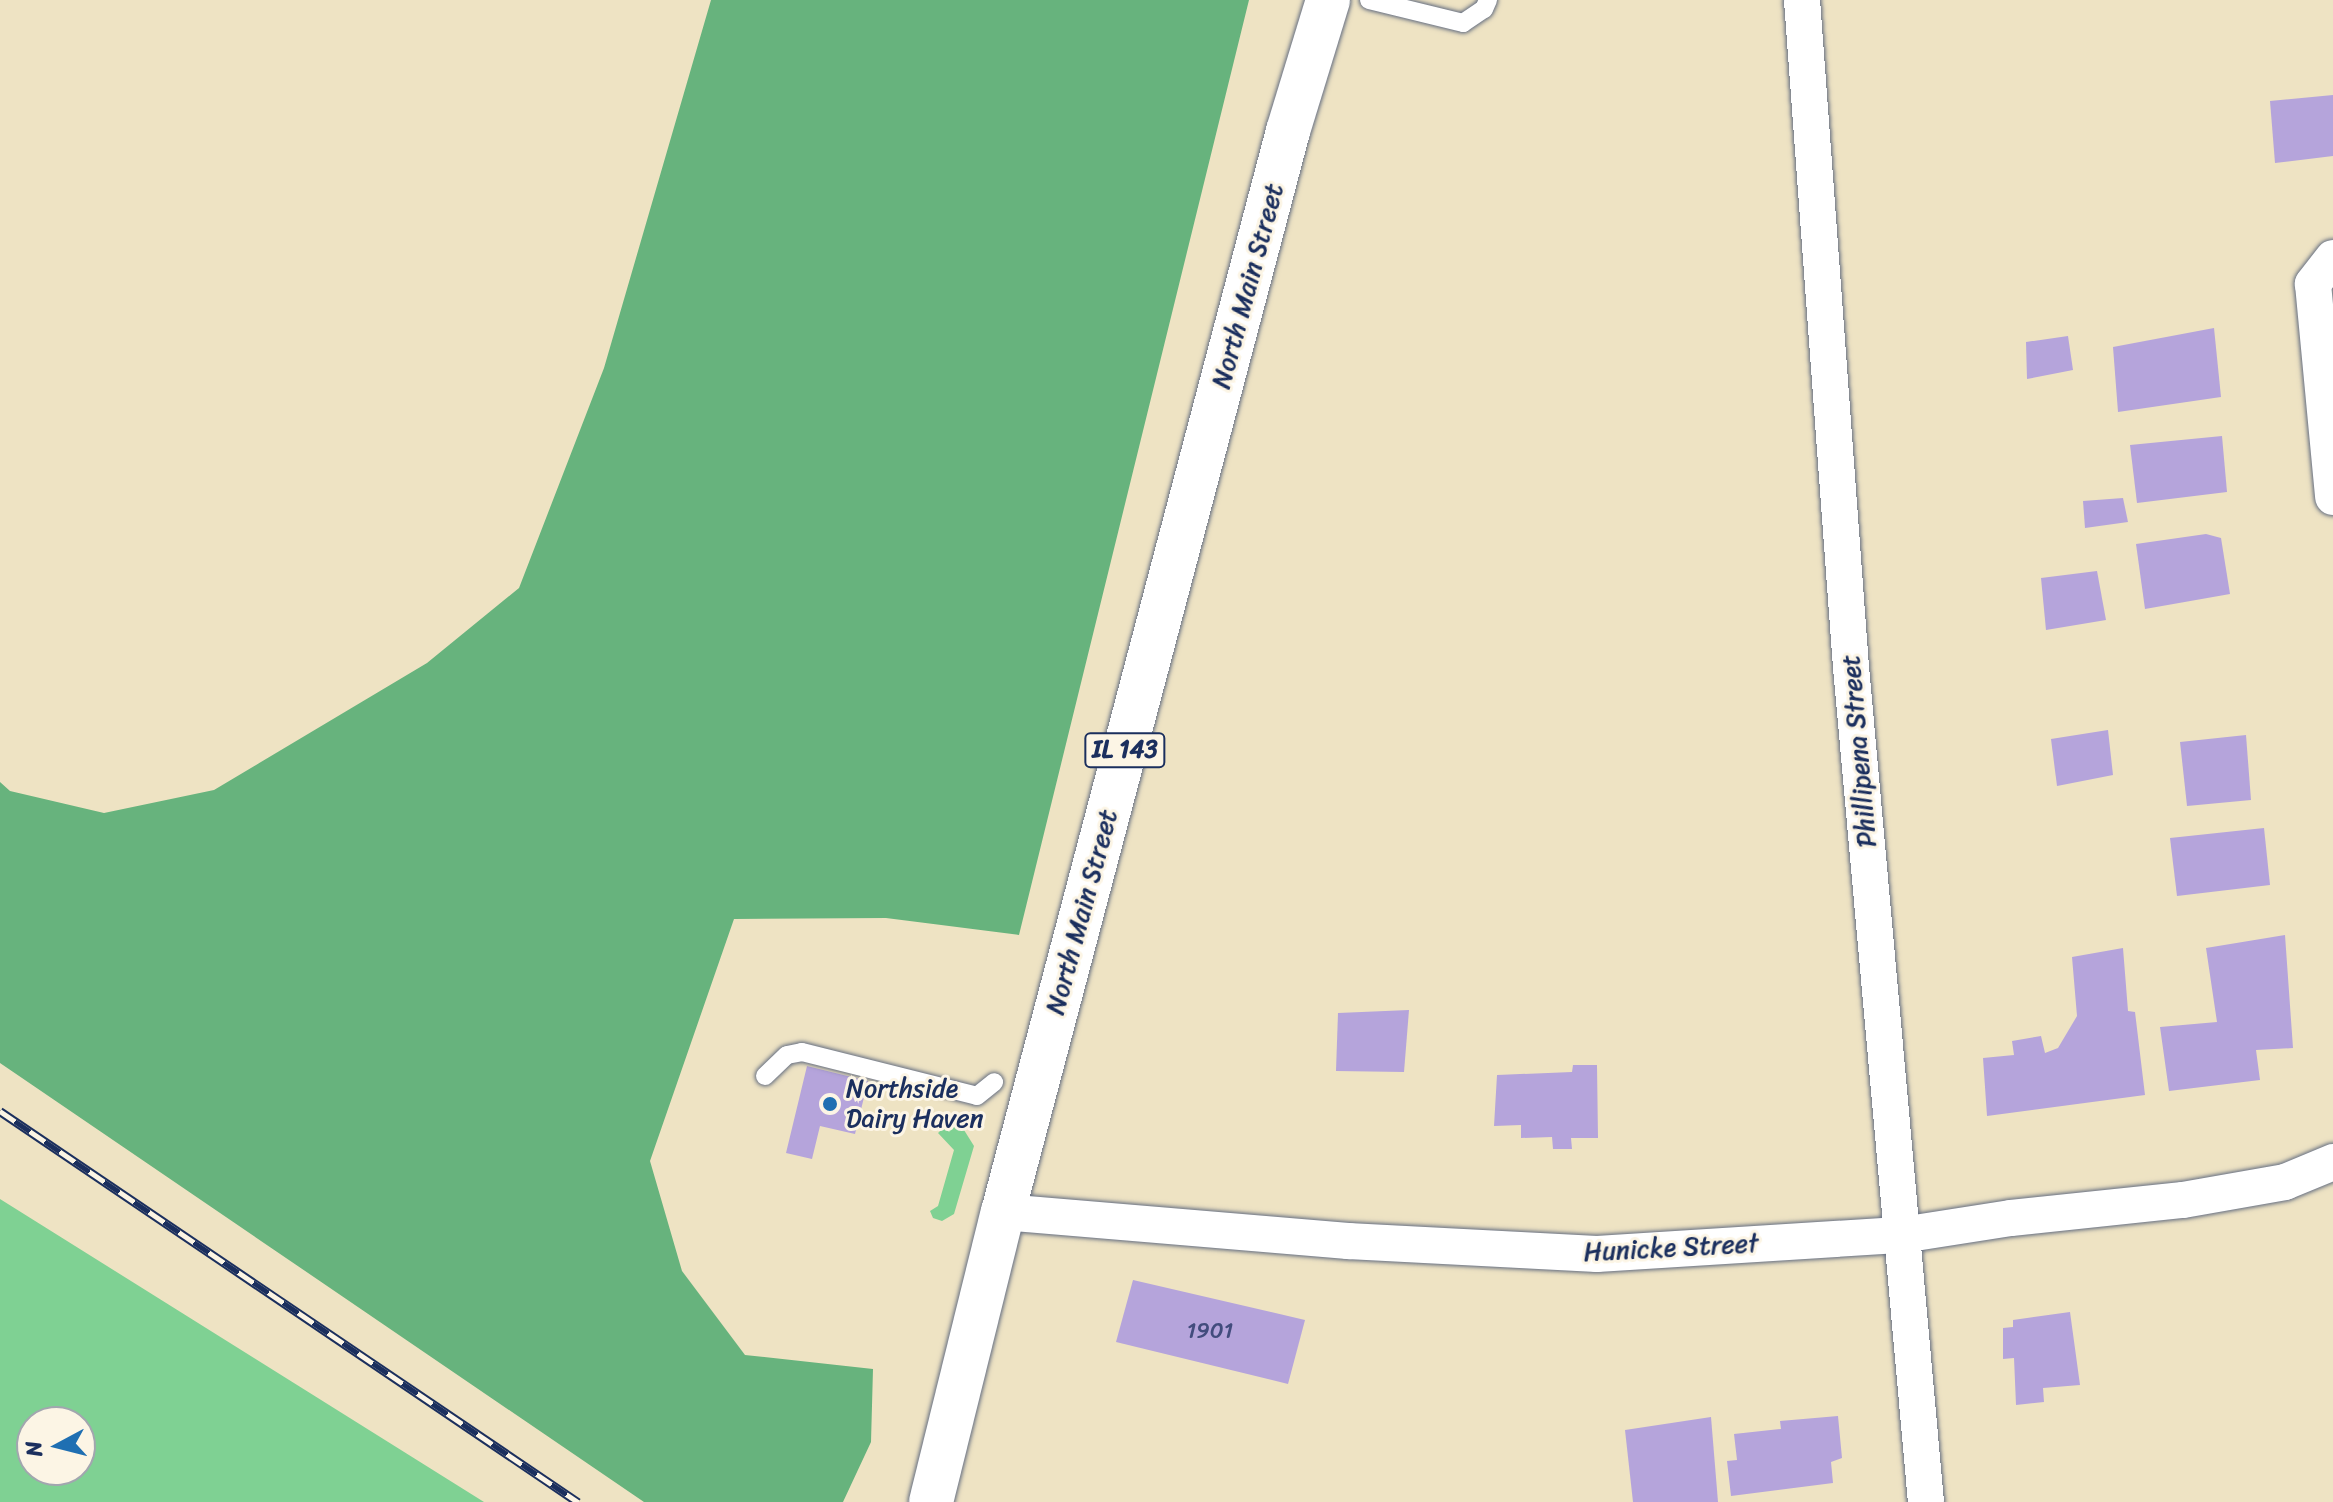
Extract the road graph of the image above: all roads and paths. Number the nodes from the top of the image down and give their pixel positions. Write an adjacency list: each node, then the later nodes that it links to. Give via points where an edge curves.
1 (1328, 0): 10 (main road, North Main Street / IL 143, via 1288,131)
2 (1369, 0): 3 (lane, via 1463,23)
3 (1488, 0)
4 (1802, 0): 11 (street, Phillipena Street, via 1851,667)
5 (2329, 260): 6 (street, via 2313,284)
6 (2333, 497)
7 (765, 1076): 8 (lane, via 787,1055 802,1052 977,1096)
8 (994, 1082)
9 (2333, 1162): 11 (street, Hunicke Street, via 2285,1182 2237,1191)
10 (1003, 1212): 11 (street, Hunicke Street, via 1348,1241 1597,1254); 12 (main road, North Main Street / IL 143)
11 (1902, 1235): 13 (street, Phillipena Street)
12 (931, 1502)
13 (1926, 1502)

